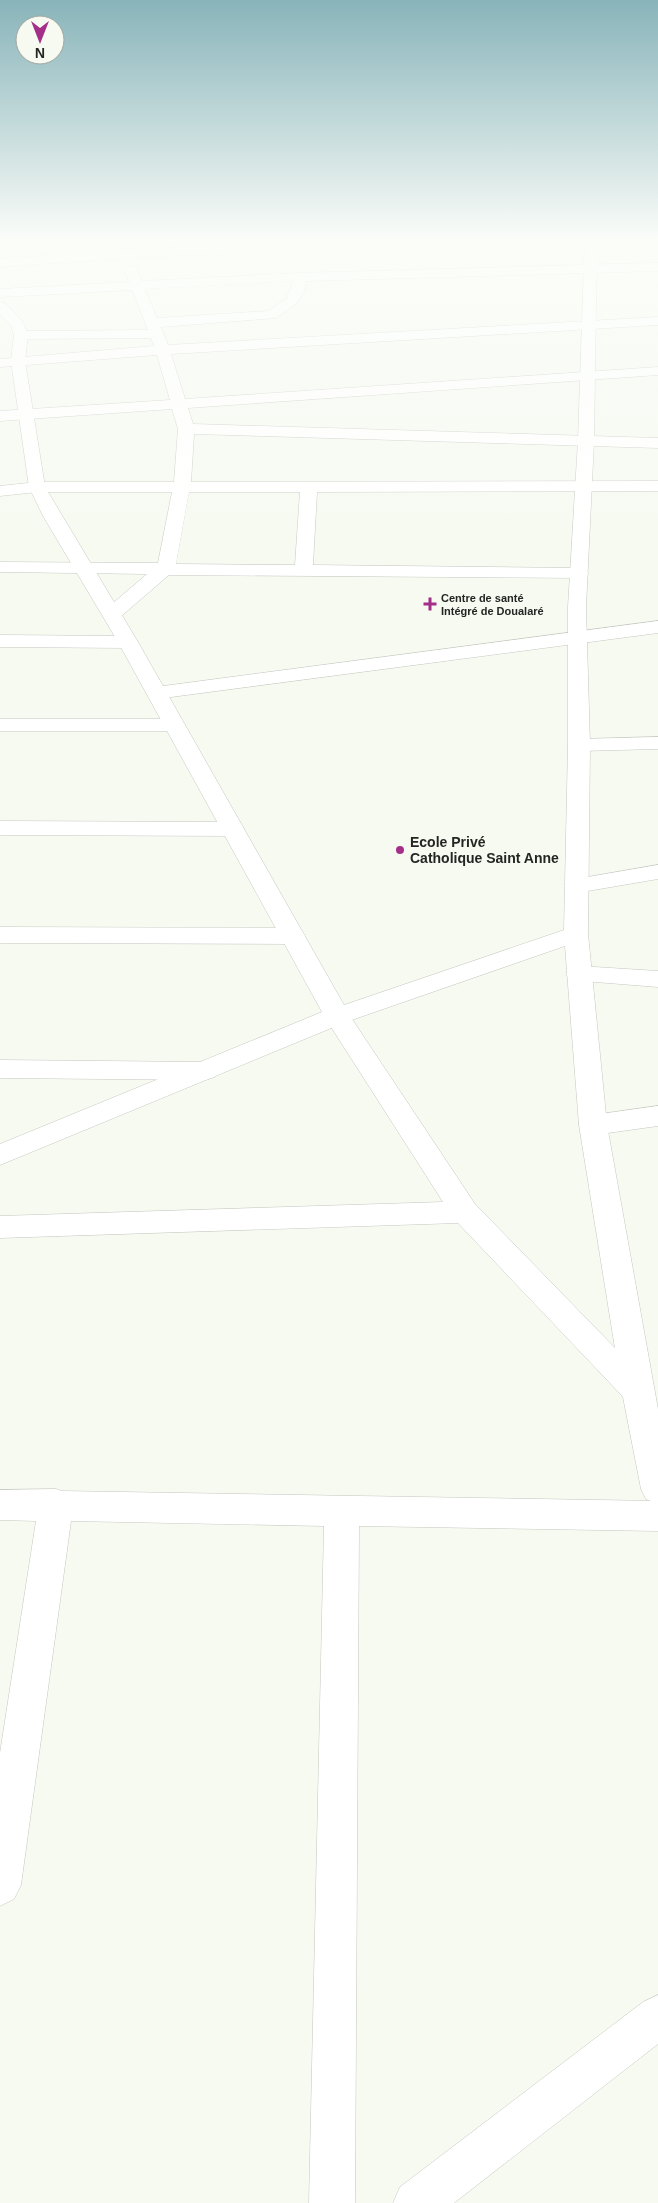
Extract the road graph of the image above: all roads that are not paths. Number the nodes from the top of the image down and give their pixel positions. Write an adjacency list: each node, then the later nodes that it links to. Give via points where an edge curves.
1 (82, 341): 7 (street)
2 (159, 341): 6 (street)
3 (319, 341): 6 (street)
4 (587, 341): 9 (street)
5 (0, 348): 7 (street)
6 (163, 350): 7 (street); 10 (street)
7 (15, 352): 11 (street)
8 (658, 372): 9 (street)
9 (586, 376): 10 (street); 14 (street)
10 (179, 403): 11 (street); 13 (street)
11 (25, 414): 12 (street); 20 (street)
12 (0, 416)
13 (186, 429): 14 (street); 18 (street)
14 (586, 441): 15 (street); 17 (street)
15 (658, 442)
16 (309, 485): 17 (street); 18 (street); 25 (street)
17 (582, 485): 19 (street); 26 (street)
18 (182, 486): 20 (street); 24 (street)
19 (658, 486)
20 (37, 487): 21 (street); 23 (street)
21 (0, 491)
22 (0, 567): 23 (street)
23 (85, 568): 24 (street); 27 (street)
24 (166, 568): 25 (street); 27 (street)
25 (304, 570): 26 (street)
26 (579, 574): 29 (street)
27 (112, 614): 31 (street)
28 (658, 627): 29 (street)
29 (577, 639): 32 (street); 36 (street)
30 (0, 640): 31 (street)
31 (128, 642): 32 (street)
32 (156, 693): 34 (street)
33 (0, 725): 34 (street)
34 (174, 725): 38 (street)
35 (658, 743): 36 (street)
36 (579, 745): 40 (street)
37 (0, 828): 38 (street)
38 (232, 829): 43 (street)
39 (658, 872): 40 (street)
40 (576, 886): 42 (street)
41 (0, 934): 43 (street)
42 (576, 934): 44 (street); 46 (street)
43 (293, 936): 46 (street)
44 (579, 974): 45 (street); 50 (street)
45 (658, 979)
46 (337, 1016): 48 (street); 52 (street)
47 (0, 1069): 48 (street)
48 (205, 1071): 51 (street)
49 (658, 1116): 50 (street)
50 (593, 1125): 54 (street)
51 (0, 1155)
52 (465, 1212): 53 (street); 54 (street)
53 (0, 1227)
54 (638, 1392): 55 (street)
55 (658, 1489)
56 (56, 1504): 57 (street); 58 (street); 60 (street)
57 (0, 1505)
58 (342, 1512): 59 (street); 62 (street)
59 (658, 1516)
60 (0, 1884)
61 (658, 2017): 63 (street)
62 (332, 2203)
63 (416, 2203)

